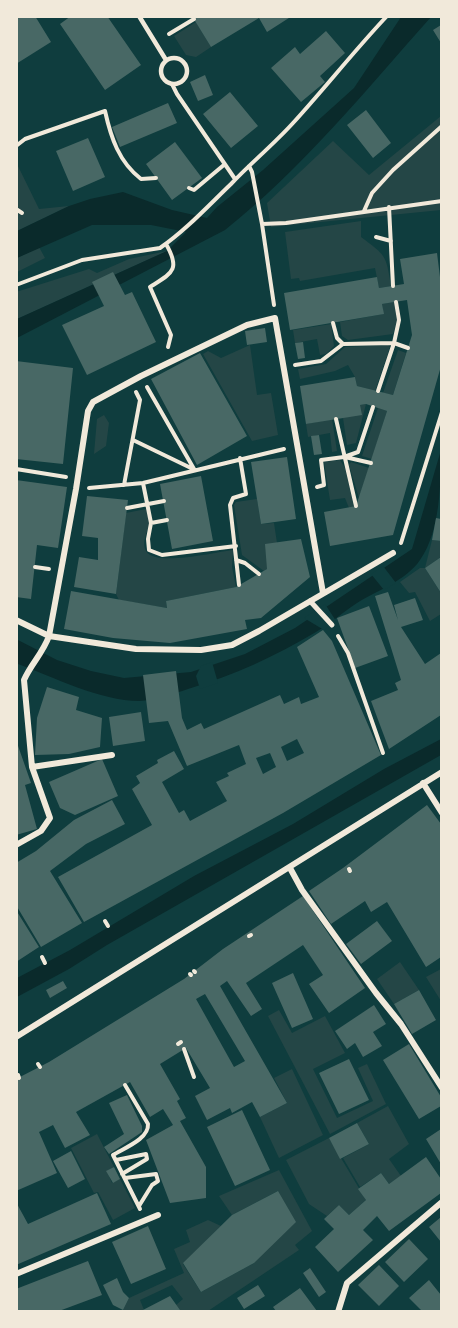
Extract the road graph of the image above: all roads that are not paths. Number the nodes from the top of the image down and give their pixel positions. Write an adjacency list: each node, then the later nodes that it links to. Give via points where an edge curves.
1 (139, 16): 2 (lane)
2 (166, 60): 2 (lane, via 161,72 165,80 172,84 183,80 183,62)
3 (393, 553): 4 (street)
4 (323, 593): 5 (street); 8 (street, via 275,318 247,325 93,402 88,411)
5 (310, 602): 7 (street); 8 (street, via 232,645 201,651 136,649)
6 (16, 621): 8 (street)
7 (332, 625)
8 (49, 636): 9 (street)
9 (24, 680): 10 (street); 12 (street)
10 (16, 684)
11 (112, 755): 12 (street)
12 (33, 767): 16 (street, via 50,818 41,831)
13 (441, 772): 14 (street)
14 (423, 783): 15 (street); 17 (street)
15 (441, 813)
16 (16, 845)
17 (290, 868): 18 (street); 19 (street, via 401,1024)
18 (16, 1037)
19 (441, 1088)
20 (441, 1202): 23 (street, via 348,1283)
21 (159, 1215): 22 (street)
22 (16, 1274)
23 (338, 1311)

